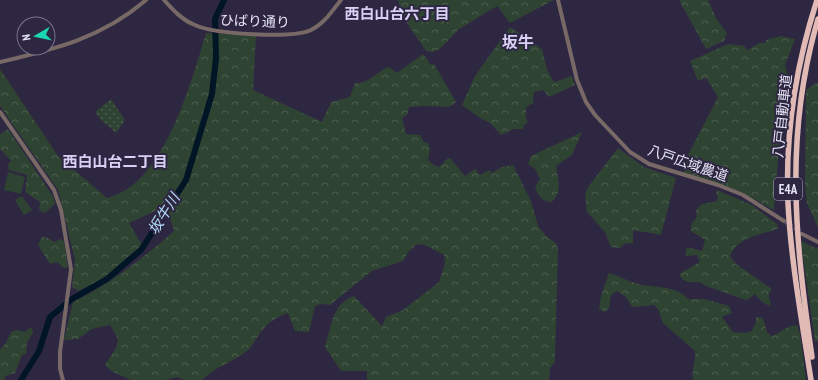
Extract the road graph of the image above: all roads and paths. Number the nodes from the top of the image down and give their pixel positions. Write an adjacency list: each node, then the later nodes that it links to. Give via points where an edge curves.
1 (146, 0): 7 (street, via 115,23 85,38)
2 (164, 0): 3 (street, ひばり通り, via 182,18 208,30 290,35 303,33 320,24)
3 (341, 0)
4 (558, 0): 9 (street, 八戸広域農道, via 577,80 586,102 630,152 649,164 743,195)
5 (817, 0): 13 (highway, 八戸自動車道 / E4A, via 795,91 788,175 791,242)
6 (818, 19): 14 (highway, 八戸自動車道 / E4A, via 801,94 794,180 798,258)
7 (0, 62)
8 (0, 112): 12 (street, via 54,190 60,210 71,269 60,352)
9 (784, 221)
10 (802, 234): 11 (street)
11 (818, 242)
12 (63, 380)
13 (811, 380)
14 (815, 380)

